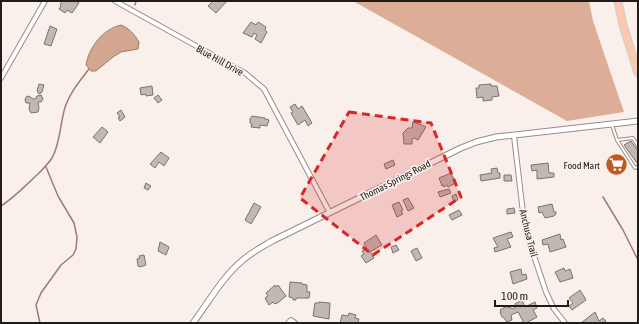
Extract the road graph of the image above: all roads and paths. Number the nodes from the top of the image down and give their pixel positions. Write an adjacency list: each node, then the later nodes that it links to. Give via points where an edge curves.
1 (45, 1): 5 (street)
2 (115, 1): 12 (street, Blue Hill Drive, via 245,73 264,89)
3 (618, 1): 4 (main road)
4 (638, 73)
5 (1, 78)
6 (638, 122): 7 (street, Thomas Springs Road)
7 (612, 125): 8 (street, Thomas Springs Road); 9 (lane)
8 (514, 136): 12 (street, Thomas Springs Road, via 496,137 469,144); 16 (street, Anchusa Trail, via 526,232 546,292 554,309)
9 (617, 140): 10 (lane, via 633,138); 11 (lane, via 635,168)
10 (638, 146)
11 (638, 166)
12 (330, 213): 13 (street, Thomas Springs Road, via 260,248 242,260)
13 (193, 323)
14 (288, 323): 15 (street, via 291,320)
15 (295, 323)
16 (565, 323)

